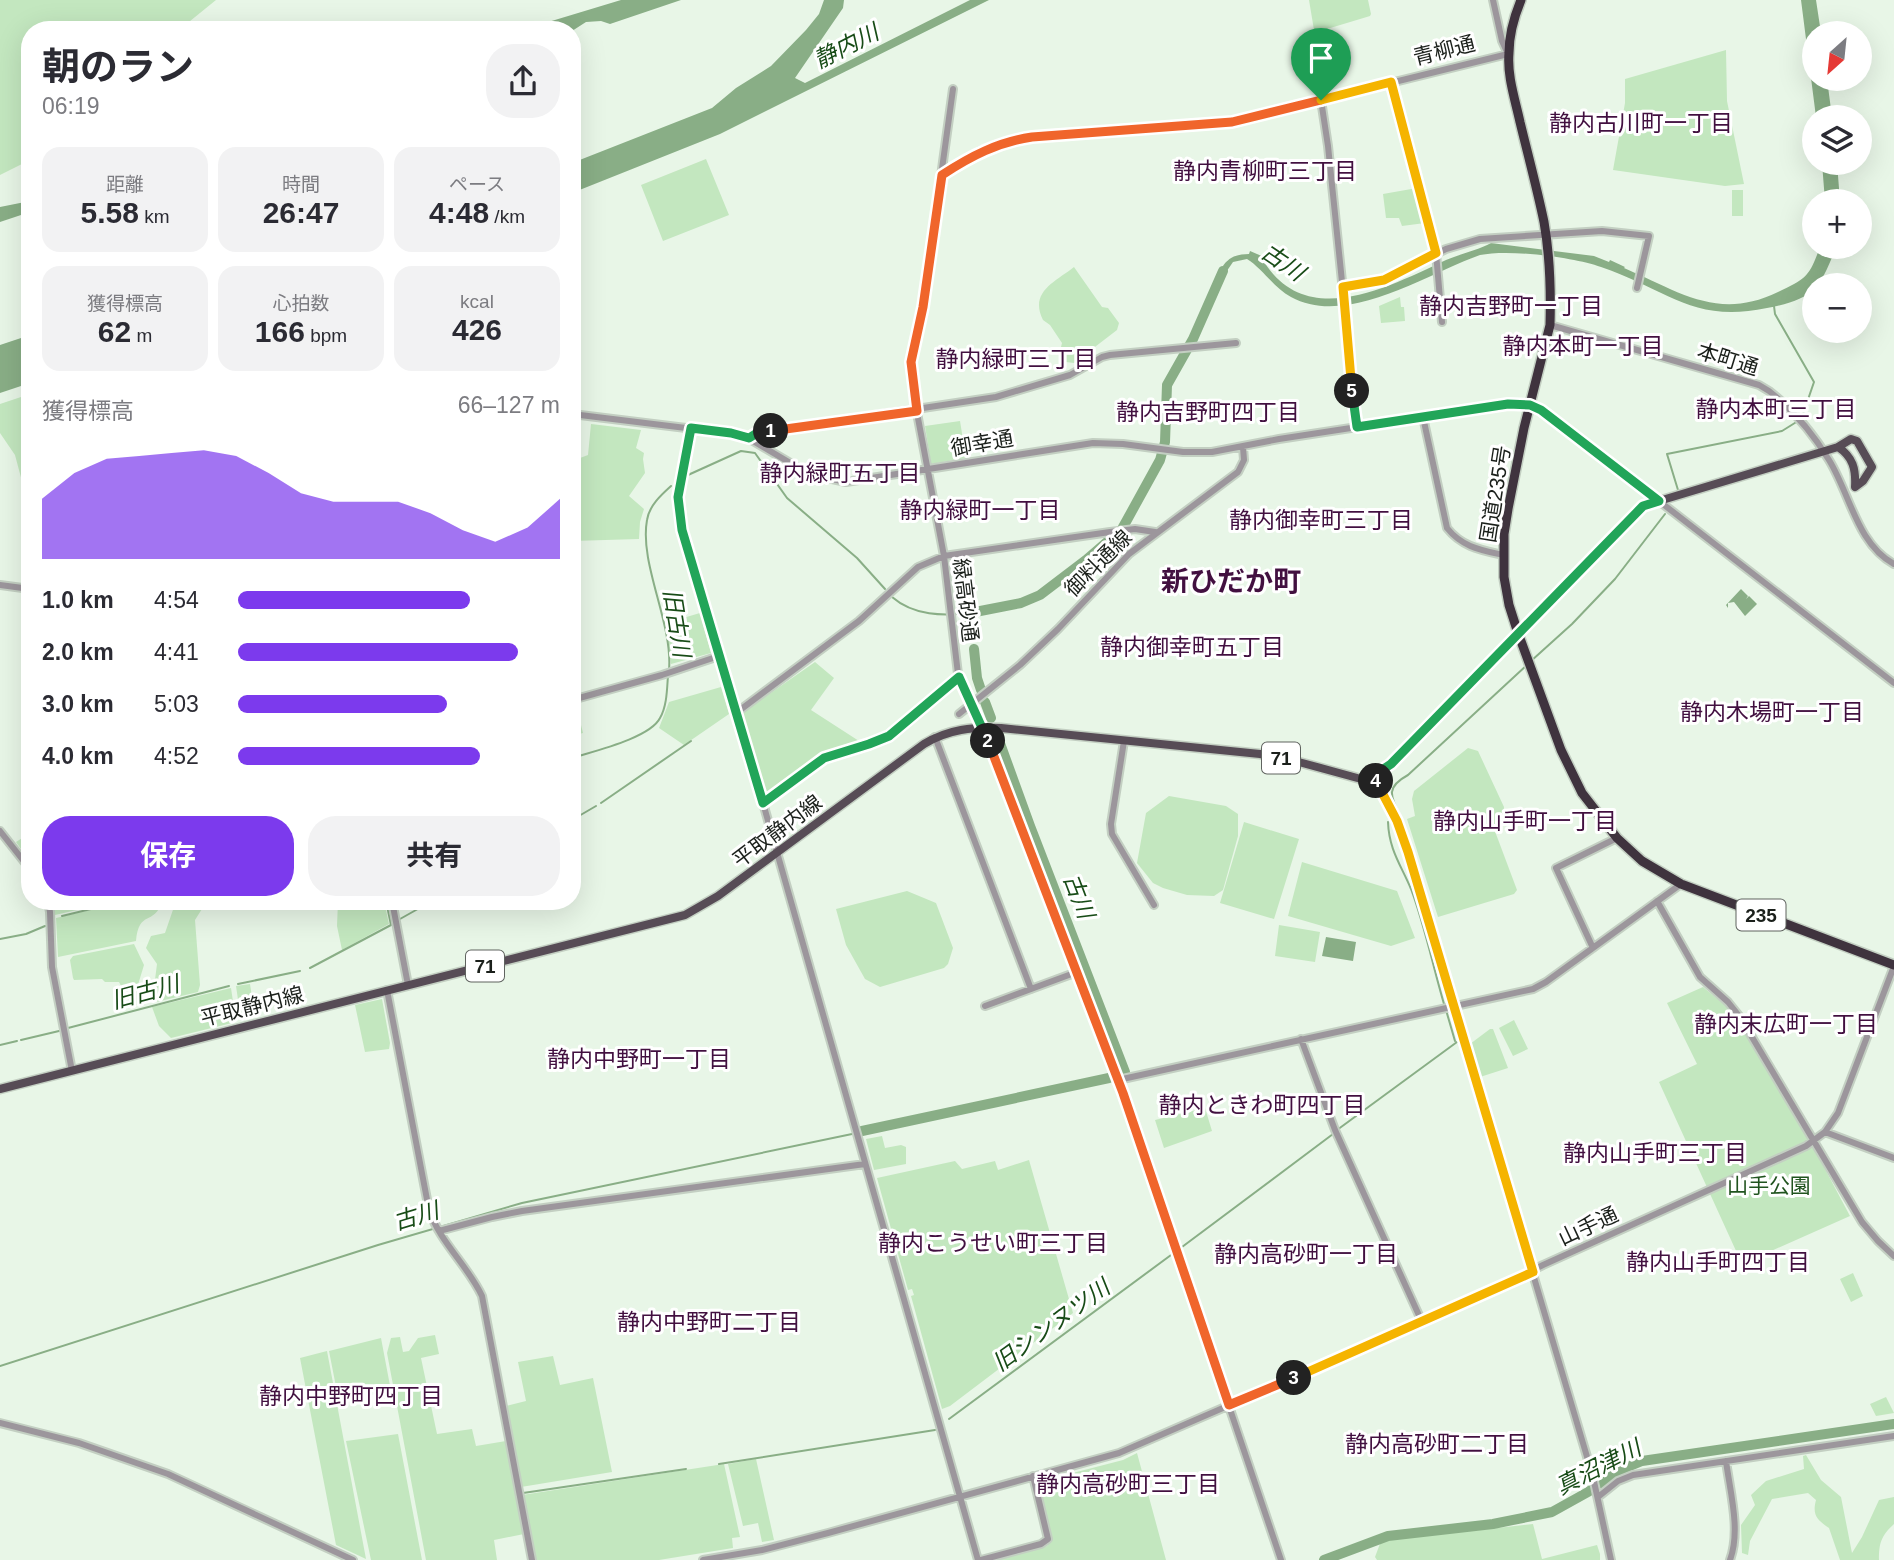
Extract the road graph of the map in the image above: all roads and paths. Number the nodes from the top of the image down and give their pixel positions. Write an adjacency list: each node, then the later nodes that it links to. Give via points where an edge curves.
1 (1493, 0): 3 (street)
2 (1521, 0): 3 (highway, 国道235号 / 235)
3 (1508, 54): 4 (street, 青柳通); 8 (highway, 国道235号 / 235)
4 (1391, 82): 6 (street, 青柳通); 9 (street)
5 (953, 89): 7 (street, 緑高砂通)
6 (1321, 100): 7 (street, 青柳通, via 1232,122 1011,140 980,151); 11 (street)
7 (942, 175): 16 (street, 緑高砂通, via 911,362)
8 (1546, 234): 9 (street, via 1480,239); 10 (street, via 1602,231 1649,236); 13 (highway, 国道235号 / 235)
9 (1437, 255): 11 (street, via 1384,280); 12 (street)
10 (1637, 288)
11 (1343, 289): 19 (street)
12 (1442, 322)
13 (1550, 324): 15 (highway, 国道235号 / 235); 24 (street, 本町通, via 1759,385 1774,395)
14 (1236, 343): 16 (street, via 1110,355 1070,375 996,397)
15 (1530, 405): 18 (street); 26 (main road); 28 (highway, 国道235号 / 235)
16 (917, 411): 21 (street, via 757,433); 25 (street, 緑高砂通)
17 (581, 415): 20 (street, 御幸通)
18 (1423, 417): 19 (street); 28 (street, via 1447,528 1458,541)
19 (1357, 427): 22 (street)
20 (691, 428): 21 (street, 御幸通); 34 (street, via 678,512)
21 (749, 438): 25 (street, 御幸通, via 798,468 829,480 860,481)
22 (1243, 447): 25 (street, 御幸通, via 1170,451 1093,443); 27 (street, 御料通線, via 1244,460 1238,472)
23 (1838, 447): 23 (main road, via 1851,439 1857,441 1872,467 1855,487 1856,469); 24 (main road)
24 (1824, 451): 26 (main road); 30 (street, 本町通, via 1866,536)
25 (927, 470): 29 (street, 緑高砂通)
26 (1659, 501): 33 (street, via 1643,506); 36 (street)
27 (1155, 532): 29 (street, via 1114,531); 38 (street, 御料通線, via 1020,665)
28 (1503, 555): 33 (highway, 国道235号 / 235, via 1505,588)
29 (944, 556): 35 (street, 緑高砂通); 39 (street, via 918,567 859,621)
30 (1894, 564)
31 (0, 585): 32 (street)
32 (21, 588)
33 (1518, 633): 44 (main road, via 1391,764); 47 (highway, 国道235号 / 235, via 1576,781)
34 (719, 656): 37 (street); 39 (street)
35 (959, 677): 38 (street, 緑高砂通); 45 (street, via 889,736 824,758)
36 (1894, 683)
37 (581, 697)
38 (971, 705): 40 (street, 御料通線); 41 (street, 緑高砂通)
39 (736, 713): 45 (street)
40 (959, 714)
41 (982, 727): 42 (main road, 平取静内線 / 71); 43 (main road, 平取静内線 / 71); 57 (street, 緑高砂通)
42 (936, 737): 48 (main road, 平取静内線 / 71); 59 (street)
43 (1124, 741): 44 (main road, 平取静内線 / 71, via 1260,754 1352,778); 52 (street, via 1112,834)
44 (1373, 776): 62 (street, via 1403,836)
45 (763, 803): 48 (street)
46 (0, 831): 49 (street)
47 (1617, 838): 50 (highway, 国道235号 / 235, via 1649,866); 55 (street, via 1556,868)
48 (777, 853): 58 (main road, 平取静内線 / 71, via 685,915); 70 (street)
49 (21, 858)
50 (1681, 884): 51 (street); 56 (highway, 国道235号 / 235)
51 (1657, 901): 55 (street); 68 (street, via 1700,977 1734,1008)
52 (1154, 905)
53 (50, 910): 64 (street, via 52,967)
54 (394, 910): 58 (street)
55 (1593, 948): 62 (street, via 1540,986)
56 (1894, 965): 67 (street, 山手通, via 1842,1105)
57 (1077, 972): 59 (street); 65 (street, 緑高砂通)
58 (408, 985): 60 (main road, 平取静内線 / 71)
59 (1031, 989): 61 (street)
60 (387, 990): 64 (main road, 平取静内線 / 71); 71 (street, via 423,1187)
61 (985, 1006)
62 (1449, 1008): 63 (street); 73 (street)
63 (1301, 1039): 65 (street); 74 (street, via 1336,1132)
64 (72, 1071): 66 (main road, 平取静内線 / 71)
65 (1118, 1080): 75 (street, 緑高砂通)
66 (0, 1089)
67 (1825, 1132): 68 (street, 山手通); 69 (street)
68 (1814, 1141): 72 (street, via 1862,1222); 73 (street, 山手通)
69 (1894, 1158)
70 (866, 1164): 71 (street, via 522,1211); 81 (street)
71 (437, 1228): 83 (street, via 482,1296)
72 (1894, 1256)
73 (1533, 1272): 74 (street, 山手通); 80 (street)
74 (1422, 1322): 75 (street, 山手通)
75 (1229, 1405): 79 (street, 山手通, via 1119,1452); 86 (street, 緑高砂通)
76 (0, 1423): 82 (street, via 79,1443 168,1474)
77 (1894, 1436): 78 (street)
78 (1726, 1461): 80 (street, via 1633,1475); 88 (street, via 1735,1530)
79 (1032, 1476): 81 (street, 山手通); 85 (street, via 1048,1539)
80 (1598, 1495): 87 (street)
81 (960, 1497): 84 (street, 山手通, via 791,1543); 85 (street)
82 (353, 1560)
83 (532, 1560)
84 (703, 1560)
85 (980, 1560)
86 (1282, 1560)
87 (1611, 1560)
88 (1730, 1560)

